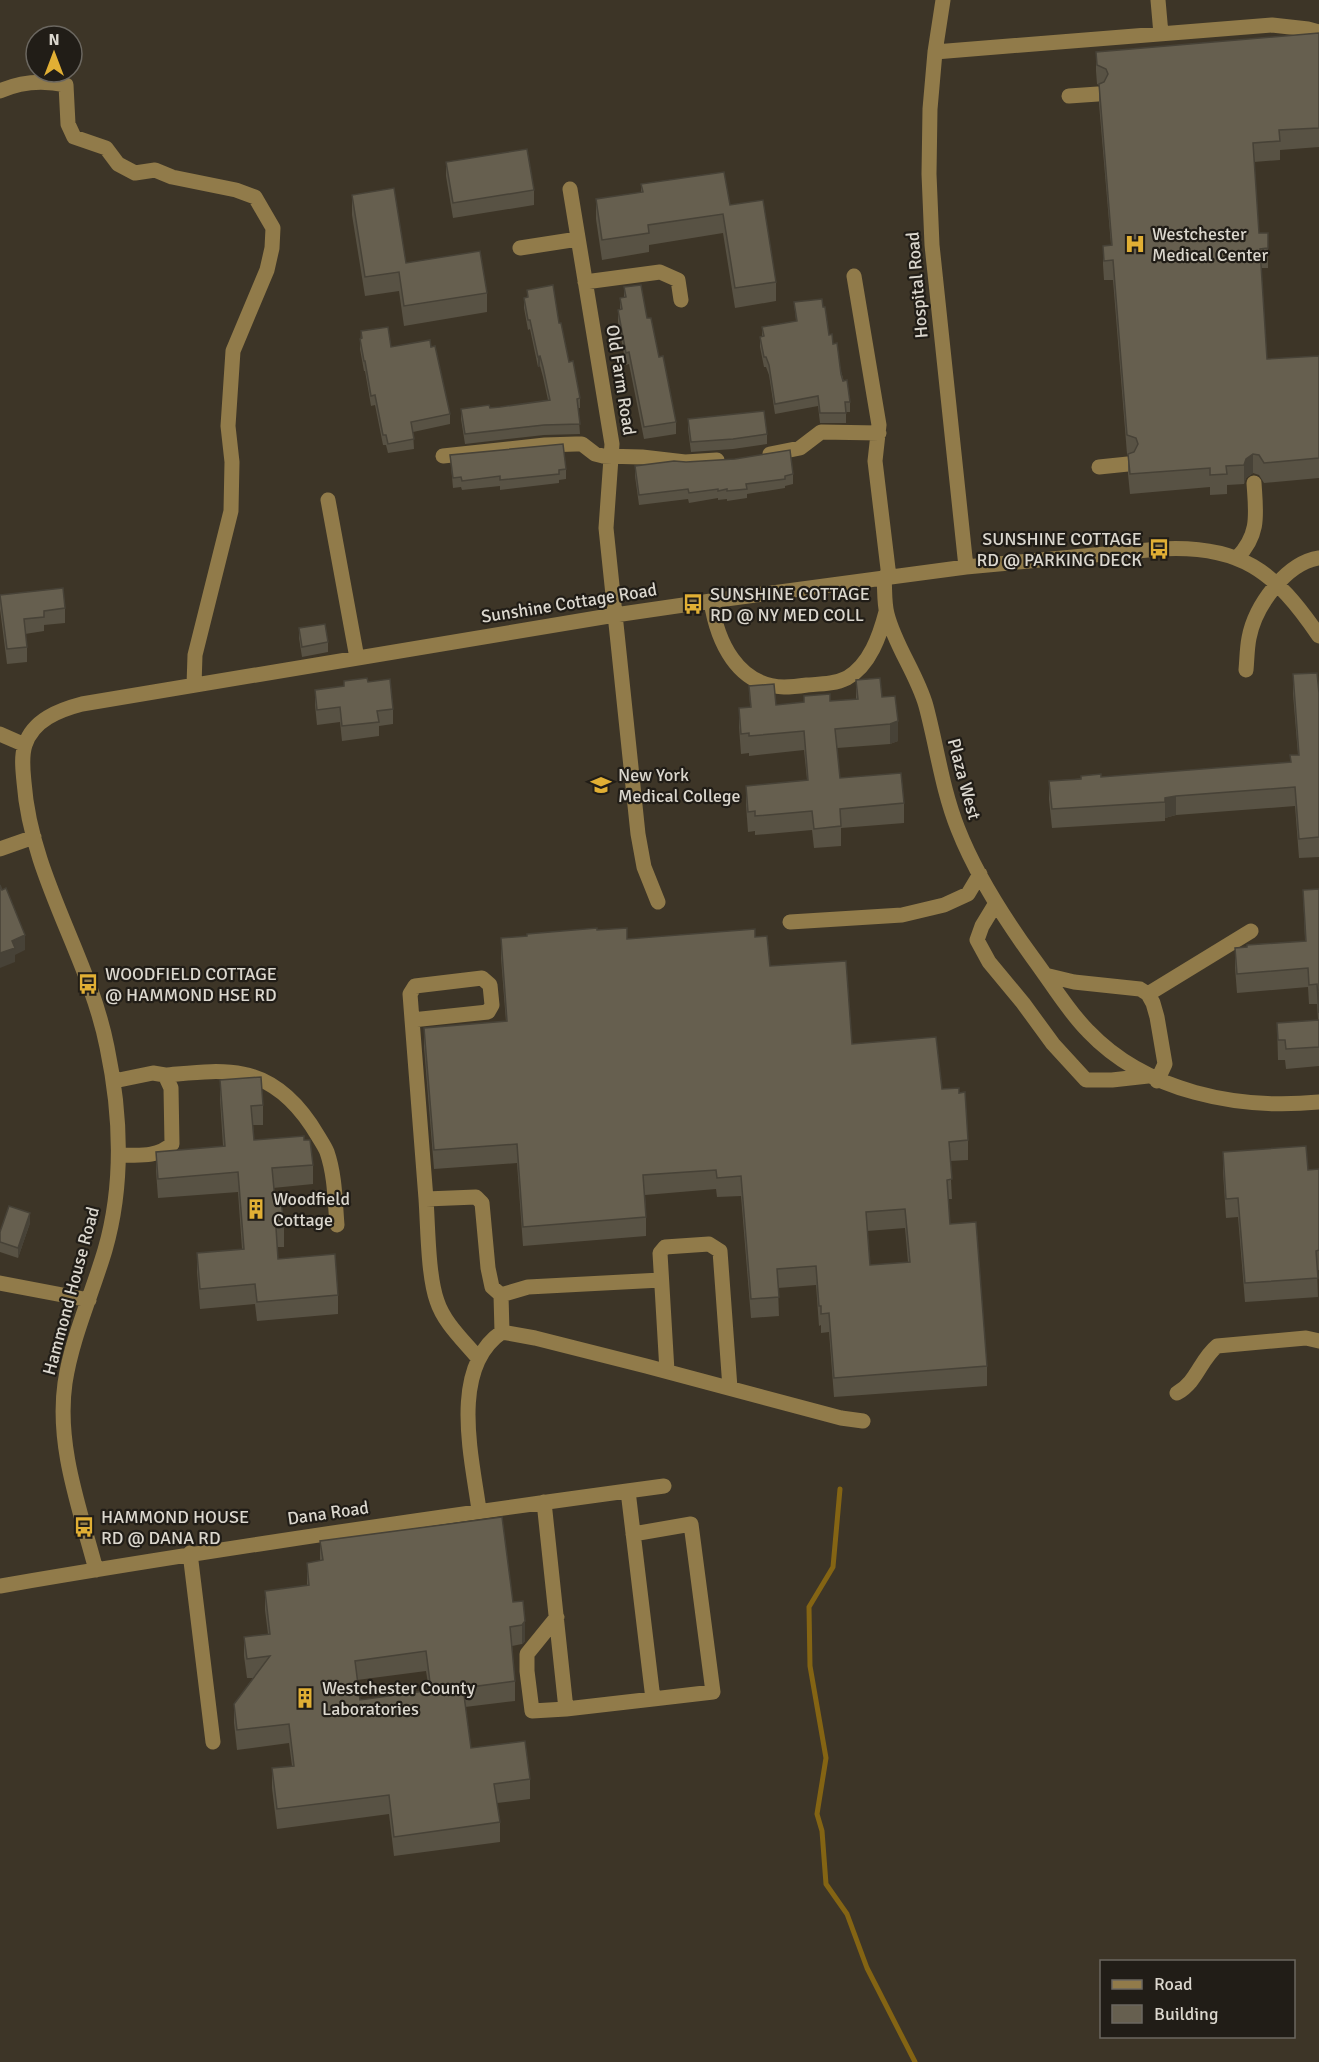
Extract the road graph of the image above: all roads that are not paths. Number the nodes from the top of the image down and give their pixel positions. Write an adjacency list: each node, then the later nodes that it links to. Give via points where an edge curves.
1 (943, 0): 5 (street, Hospital Road)
2 (1158, 0): 4 (street)
3 (1319, 32): 4 (street, via 1272,25)
4 (1161, 34): 5 (street)
5 (935, 52): 26 (street, Hospital Road, via 930,109 932,245)
6 (0, 91): 35 (street, via 47,80 66,85 68,124 74,137 106,148 118,164 135,172 155,170 255,197 273,228 267,270 233,351 228,426 231,511 195,656)
7 (1098, 94): 8 (street)
8 (1070, 96)
9 (570, 189): 10 (street, Old Farm Road)
10 (578, 239): 11 (street); 13 (street, Old Farm Road)
11 (519, 248)
12 (854, 276): 15 (street, Plaza West)
13 (585, 282): 14 (street, via 660,272 678,280); 17 (street, Old Farm Road)
14 (681, 300)
15 (879, 433): 18 (street, via 821,432 800,448); 27 (street, Plaza West, via 875,461)
16 (443, 456): 17 (street, via 576,444 597,455)
17 (611, 456): 19 (street, via 685,462); 31 (street, Old Farm Road, via 606,528)
18 (757, 456)
19 (734, 459)
20 (1128, 464): 21 (street)
21 (1099, 467)
22 (1254, 483): 24 (street, via 1256,522)
23 (328, 500): 33 (street)
24 (1237, 558): 26 (street, Sunshine Cottage Road, via 1185,547); 28 (street, Sunshine Cottage Road)
25 (1319, 558): 28 (street, via 1291,569)
26 (966, 567): 27 (street, Sunshine Cottage Road)
27 (886, 577): 29 (street, Sunshine Cottage Road); 30 (street, Plaza West)
28 (1278, 584): 32 (street, Sunshine Cottage Road); 34 (street, via 1254,621)
29 (711, 601): 30 (street, via 721,641 739,667 752,678 783,687 831,683 849,677 872,650); 31 (street, Sunshine Cottage Road)
30 (886, 612): 40 (street, Plaza West, via 926,704 941,776 957,827)
31 (615, 615): 33 (street, Sunshine Cottage Road); 41 (street, Old Farm Road, via 638,834 644,867)
32 (1319, 636)
33 (357, 658): 35 (street, Sunshine Cottage Road)
34 (1246, 670)
35 (194, 685): 37 (street, Sunshine Cottage Road, via 57,711 38,725)
36 (0, 734): 37 (street)
37 (25, 745): 38 (street, Hammond House Road, via 22,766)
38 (34, 837): 39 (street); 50 (street, Hammond House Road, via 105,1034)
39 (0, 849)
40 (980, 874): 42 (street, Plaza West); 43 (street, via 968,894 944,905 902,915)
41 (658, 902)
42 (996, 903): 45 (street, Plaza West); 49 (street, via 977,940 989,962 1053,1044 1086,1080)
43 (790, 922)
44 (1251, 930): 46 (street)
45 (1045, 975): 46 (street, via 1140,989); 49 (street, Plaza West, via 1087,1031 1127,1064)
46 (1148, 994): 49 (street, via 1157,1017 1165,1064)
47 (412, 1020): 47 (street, via 410,994 415,986 482,978 490,984 492,1005 488,1011); 53 (street)
48 (165, 1075): 50 (street, via 153,1073); 52 (street, via 171,1088 172,1144 164,1152 150,1155); 54 (street, via 241,1073 261,1079 289,1097 327,1152)
49 (1152, 1078): 51 (street, Plaza West, via 1179,1088 1246,1101)
50 (114, 1081): 52 (street, Hammond House Road)
51 (1319, 1102)
52 (119, 1155): 58 (street, Hammond House Road, via 108,1238)
53 (426, 1199): 57 (street, via 476,1197 482,1203 488,1268 492,1287); 61 (street, via 437,1303)
54 (337, 1225)
55 (662, 1280): 57 (street, via 528,1287); 62 (street); 63 (street, via 660,1253 665,1247 709,1244 720,1251)
56 (0, 1283): 58 (street)
57 (501, 1295): 59 (street)
58 (89, 1300): 72 (street, Hammond House Road, via 65,1384 63,1422 72,1484)
59 (502, 1332): 61 (street, via 489,1341); 62 (street)
60 (1319, 1341): 64 (street, via 1306,1338 1217,1346 1187,1387)
61 (478, 1358): 69 (street, via 467,1419)
62 (667, 1371): 63 (street)
63 (730, 1388): 65 (street)
64 (1177, 1393)
65 (863, 1421)
66 (664, 1486): 67 (street, Dana Road)
67 (628, 1491): 68 (street, Dana Road); 70 (street)
68 (544, 1502): 69 (street, Dana Road); 74 (street)
69 (479, 1510): 71 (street, Dana Road)
70 (633, 1534): 75 (street); 75 (street, via 691,1524 713,1692)
71 (190, 1553): 72 (street, Dana Road); 77 (street)
72 (96, 1570): 73 (street, Dana Road)
73 (0, 1586)
74 (557, 1617): 76 (street); 76 (street, via 527,1654 527,1671 532,1711)
75 (653, 1699): 76 (street)
76 (566, 1709)
77 (213, 1742)

